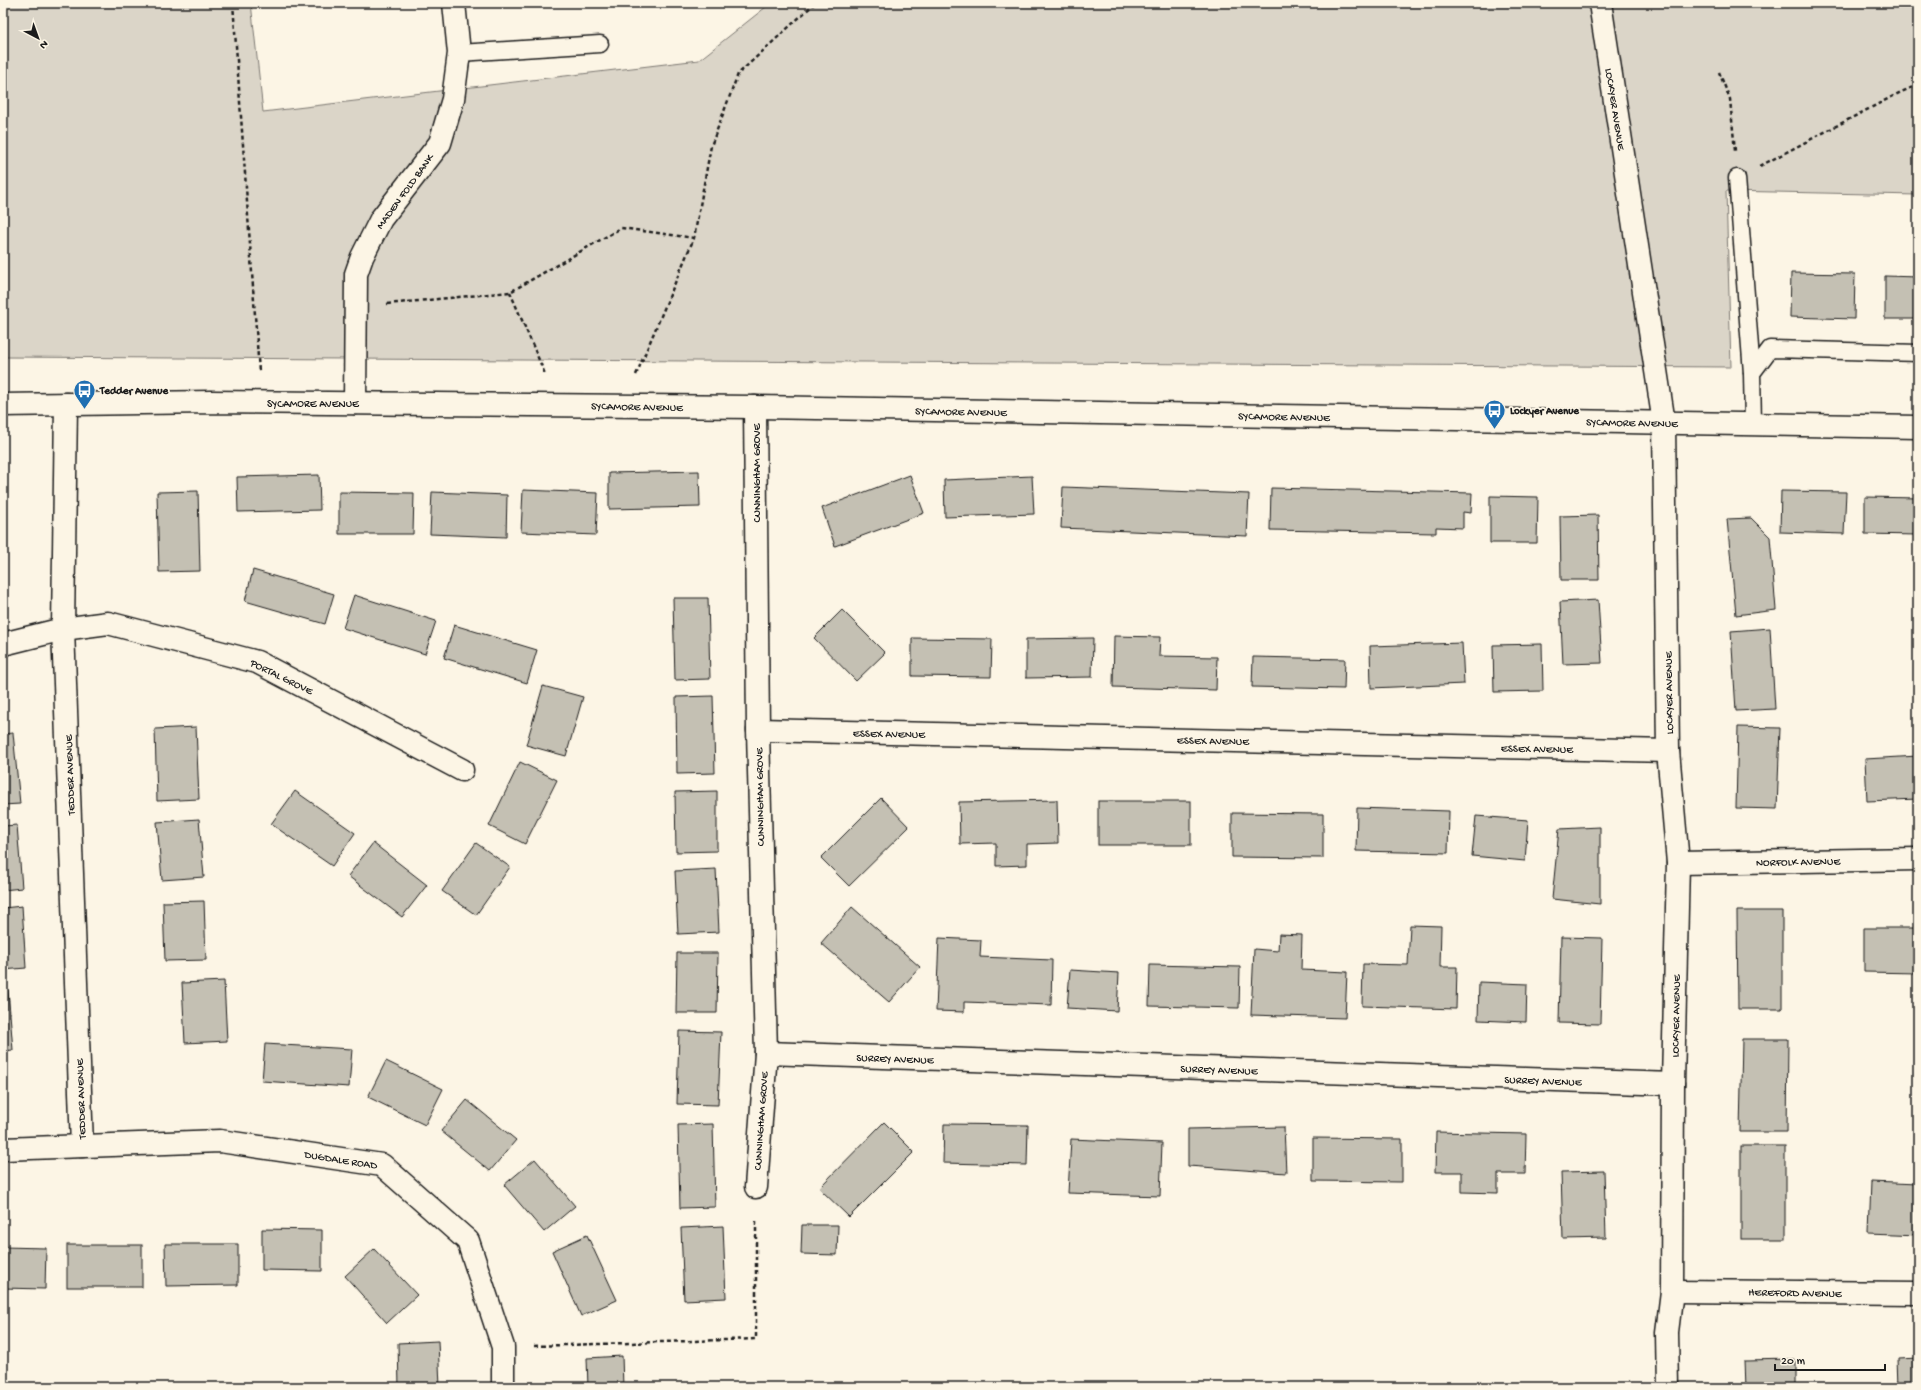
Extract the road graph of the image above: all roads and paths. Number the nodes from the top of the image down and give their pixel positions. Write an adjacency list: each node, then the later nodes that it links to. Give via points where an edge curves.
1 (233, 3): 15 (path)
2 (454, 3): 6 (street, MADEN FOLD BANK)
3 (815, 3): 10 (path, via 738,74 712,146)
4 (1600, 3): 22 (street, LOCKYER AVENUE)
5 (600, 44): 6 (lane)
6 (459, 53): 12 (street, MADEN FOLD BANK, via 453,99 440,143 378,226 362,257 356,274)
7 (1719, 72): 9 (path, via 1730,100)
8 (1918, 85): 9 (path)
9 (1737, 178): 14 (lane)
10 (694, 238): 11 (path, via 622,228); 20 (path)
11 (510, 292): 12 (path); 19 (path)
12 (356, 308): 17 (street, MADEN FOLD BANK)
13 (1918, 353): 14 (lane, via 1770,349)
14 (1752, 373): 23 (lane)
15 (262, 403): 16 (street, SYCAMORE AVENUE); 17 (street, SYCAMORE AVENUE)
16 (66, 404): 18 (street, SYCAMORE AVENUE); 25 (street, TEDDER AVENUE)
17 (355, 404): 19 (street, SYCAMORE AVENUE)
18 (3, 405)
19 (558, 405): 20 (street, SYCAMORE AVENUE)
20 (623, 406): 21 (street, SYCAMORE AVENUE)
21 (755, 407): 22 (street, SYCAMORE AVENUE); 27 (street, CUNNINGHAM GROVE)
22 (1664, 423): 23 (street, SYCAMORE AVENUE); 28 (street, LOCKYER AVENUE)
23 (1753, 424): 24 (street, SYCAMORE AVENUE)
24 (1918, 427)
25 (64, 629): 26 (street, PORTAL GROVE); 29 (street, PORTAL GROVE, via 108,623 256,662); 34 (street, TEDDER AVENUE)
26 (3, 644)
27 (758, 730): 28 (street, ESSEX AVENUE); 32 (street, CUNNINGHAM GROVE)
28 (1668, 751): 31 (street, LOCKYER AVENUE)
29 (462, 770)
30 (1918, 859): 31 (street, NORFOLK AVENUE)
31 (1678, 863): 33 (street, LOCKYER AVENUE)
32 (766, 1053): 33 (street, SURREY AVENUE); 36 (street, CUNNINGHAM GROVE)
33 (1673, 1084): 37 (street, LOCKYER AVENUE)
34 (82, 1146): 35 (street, DUGDALE ROAD); 39 (street, DUGDALE ROAD, via 220,1141 382,1165 468,1241)
35 (3, 1149)
36 (756, 1187): 39 (path, via 756,1338)
37 (1672, 1291): 38 (street, HEREFORD AVENUE); 41 (street, LOCKYER AVENUE, via 1667,1332)
38 (1918, 1294)
39 (503, 1347): 40 (street, DUGDALE ROAD)
40 (503, 1387)
41 (1668, 1387)

